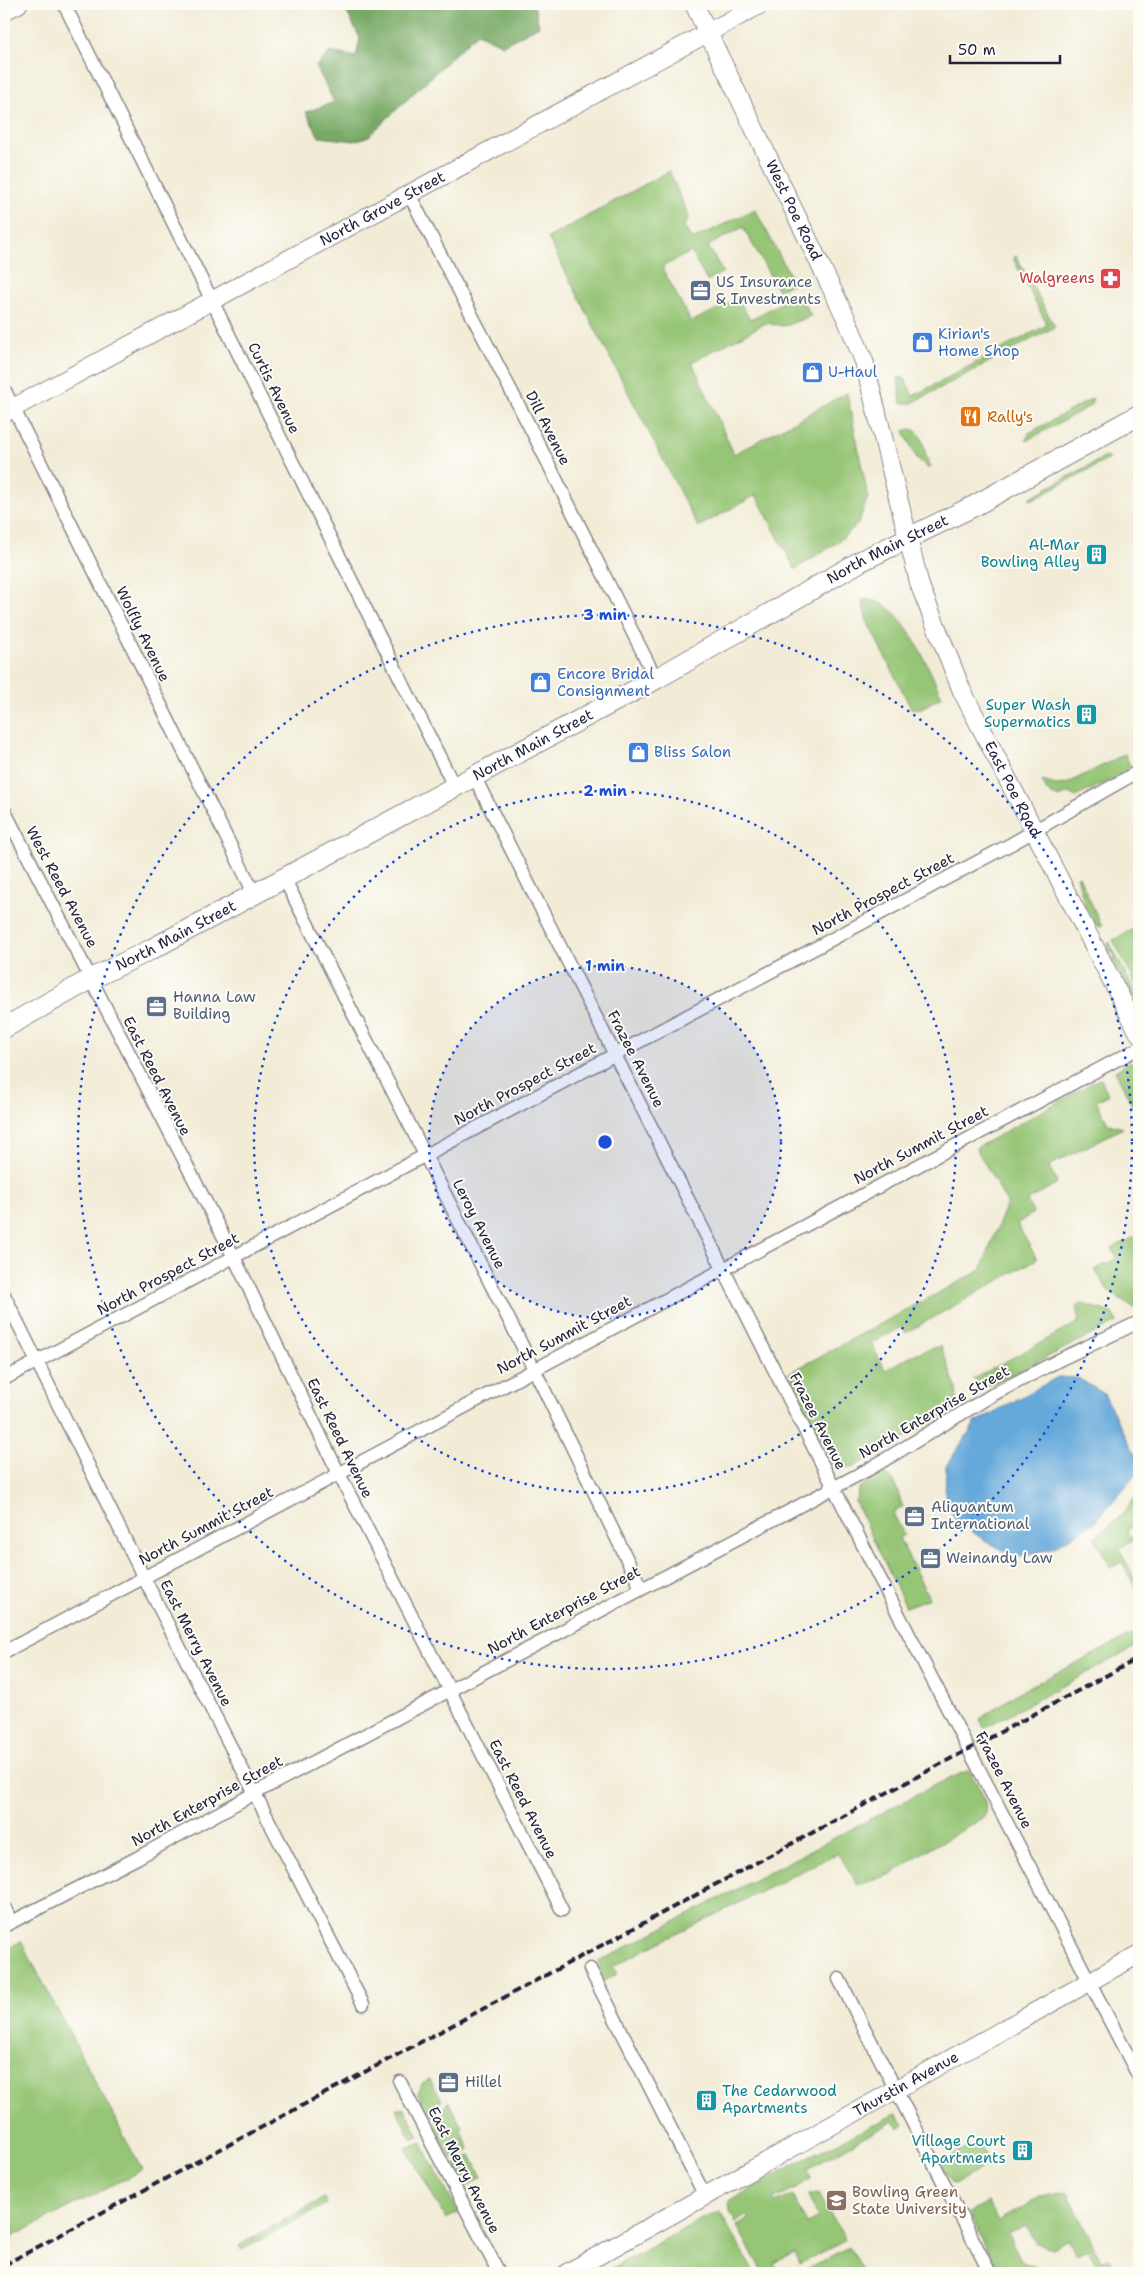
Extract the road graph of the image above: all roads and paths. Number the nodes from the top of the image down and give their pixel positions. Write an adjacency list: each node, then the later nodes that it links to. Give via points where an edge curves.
1 (18, 4): 5 (street)
2 (64, 4): 8 (street, Curtis Avenue)
3 (694, 4): 6 (street, West Poe Road)
4 (761, 4): 6 (street, North Grove Street)
5 (4, 11)
6 (709, 32): 7 (street, North Grove Street); 12 (street, West Poe Road, via 864,361)
7 (409, 194): 8 (street, North Grove Street); 13 (street, Dill Avenue)
8 (213, 301): 10 (street, North Grove Street); 16 (street, Curtis Avenue)
9 (4, 389): 10 (street, Wolfly Avenue)
10 (8, 410): 20 (street, Wolfly Avenue)
11 (1139, 415): 12 (main road, North Main Street)
12 (909, 538): 13 (main road, North Main Street, via 861,561); 18 (street, East Poe Road, via 920,586 962,691)
13 (656, 679): 15 (main road, North Main Street)
14 (1139, 771): 18 (street, North Prospect Street)
15 (474, 776): 16 (main road, North Main Street); 25 (street, Frazee Avenue)
16 (454, 786): 19 (main road, North Main Street)
17 (4, 810): 21 (street, West Reed Avenue)
18 (1035, 831): 23 (street, East Poe Road); 25 (street, North Prospect Street)
19 (284, 878): 20 (main road, North Main Street); 26 (street, Leroy Avenue, via 418,1145)
20 (254, 893): 21 (main road, North Main Street)
21 (89, 980): 22 (main road, North Main Street); 27 (street, East Reed Avenue)
22 (4, 1028)
23 (1139, 1033)
24 (1139, 1048): 28 (street, North Summit Street)
25 (616, 1054): 26 (street, North Prospect Street); 28 (street, Frazee Avenue)
26 (426, 1155): 27 (street, North Prospect Street); 32 (street, Leroy Avenue)
27 (234, 1257): 31 (street, North Prospect Street); 34 (street, East Reed Avenue)
28 (723, 1269): 32 (street, North Summit Street); 35 (street, Frazee Avenue)
29 (4, 1295): 31 (street, East Merry Avenue)
30 (1139, 1322): 35 (street, North Enterprise Street, via 994,1394 871,1468)
31 (38, 1362): 33 (street, North Prospect Street); 36 (street, East Merry Avenue)
32 (534, 1369): 34 (street, North Summit Street); 37 (street, Leroy Avenue)
33 (4, 1379)
34 (339, 1474): 36 (street, North Summit Street); 39 (street, East Reed Avenue)
35 (833, 1487): 37 (street, North Enterprise Street); 47 (street, Frazee Avenue)
36 (144, 1578): 38 (street, North Summit Street); 40 (street, East Merry Avenue)
37 (640, 1588): 39 (street, North Enterprise Street)
38 (4, 1652)
39 (449, 1690): 40 (street, North Enterprise Street); 42 (street, East Reed Avenue)
40 (255, 1793): 43 (street, North Enterprise Street); 48 (street, East Merry Avenue)
41 (4, 1906): 43 (street)
42 (562, 1910)
43 (8, 1924)
44 (1139, 1954): 47 (street, Thurstin Avenue)
45 (590, 1969): 52 (street)
46 (839, 1979): 51 (street)
47 (1090, 1981): 49 (street, Frazee Avenue); 51 (street, Thurstin Avenue)
48 (363, 2004)
49 (1139, 2077)
50 (400, 2082): 53 (street, East Merry Avenue)
51 (896, 2090): 52 (street, Thurstin Avenue); 55 (street)
52 (705, 2196): 54 (street, Thurstin Avenue)
53 (499, 2273)
54 (566, 2273)
55 (990, 2273)

